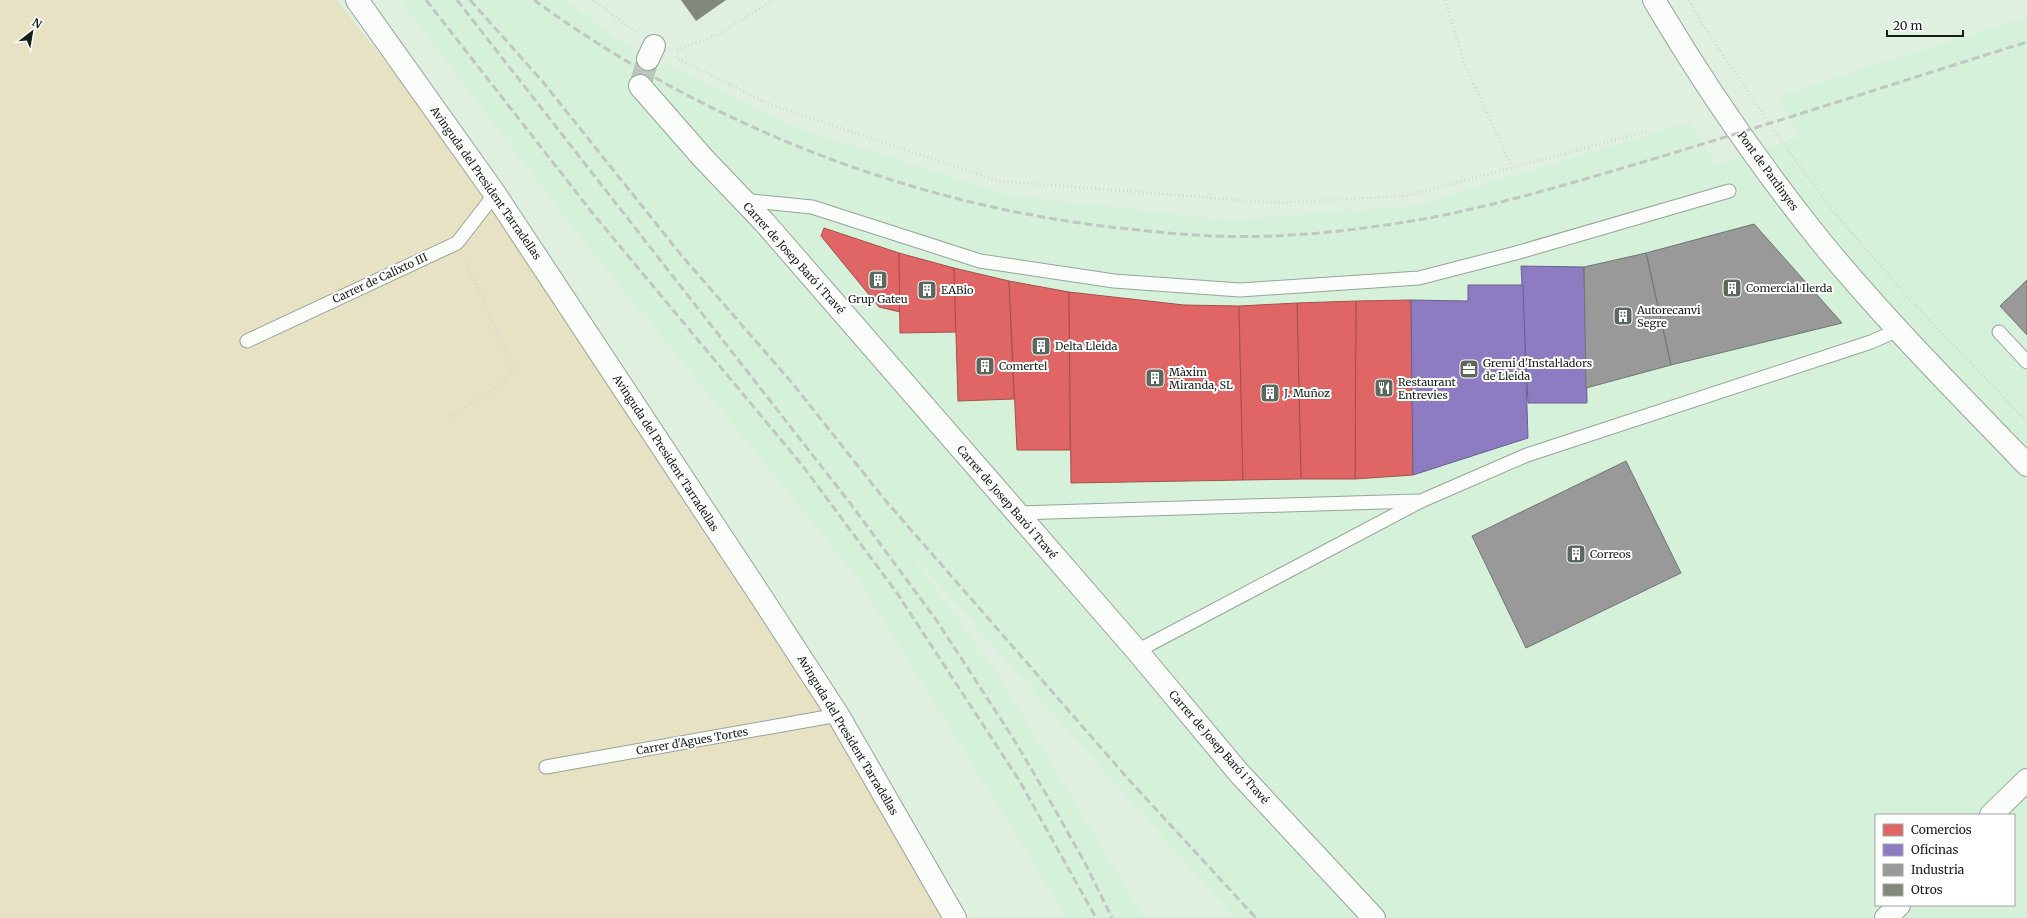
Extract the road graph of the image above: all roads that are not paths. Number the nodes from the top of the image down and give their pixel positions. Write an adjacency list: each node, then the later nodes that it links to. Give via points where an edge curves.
1 (357, 0): 5 (street, Avinguda del President Tarradellas)
2 (1654, 0): 7 (street, Pont de Pardinyes, via 1714,96 1764,168 1823,244)
3 (640, 86): 6 (street, Carrer de Josep Baró i Travé)
4 (1729, 191): 6 (lane, via 1516,253 1419,278 1240,290 1114,281 980,260 812,207)
5 (495, 194): 9 (lane, Carrer de Calixto III, via 457,243); 15 (street, Avinguda del President Tarradellas)
6 (742, 200): 13 (street, Carrer de Josep Baró i Travé)
7 (1898, 330): 11 (street, Pont de Pardinyes); 12 (lane, via 1870,342 1527,455)
8 (1999, 332): 10 (lane)
9 (246, 340)
10 (2027, 362)
11 (2027, 465)
12 (1420, 501): 13 (lane); 14 (lane)
13 (1017, 513): 14 (street, Carrer de Josep Baró i Travé)
14 (1137, 651): 21 (street, Carrer de Josep Baró i Travé, via 1239,773)
15 (838, 714): 16 (lane, Carrer d'Agues Tortes); 20 (street, Avinguda del President Tarradellas)
16 (546, 767)
17 (2027, 780): 18 (street)
18 (1992, 814)
19 (1898, 906): 22 (street)
20 (955, 918)
21 (1374, 918)
22 (1886, 918)

